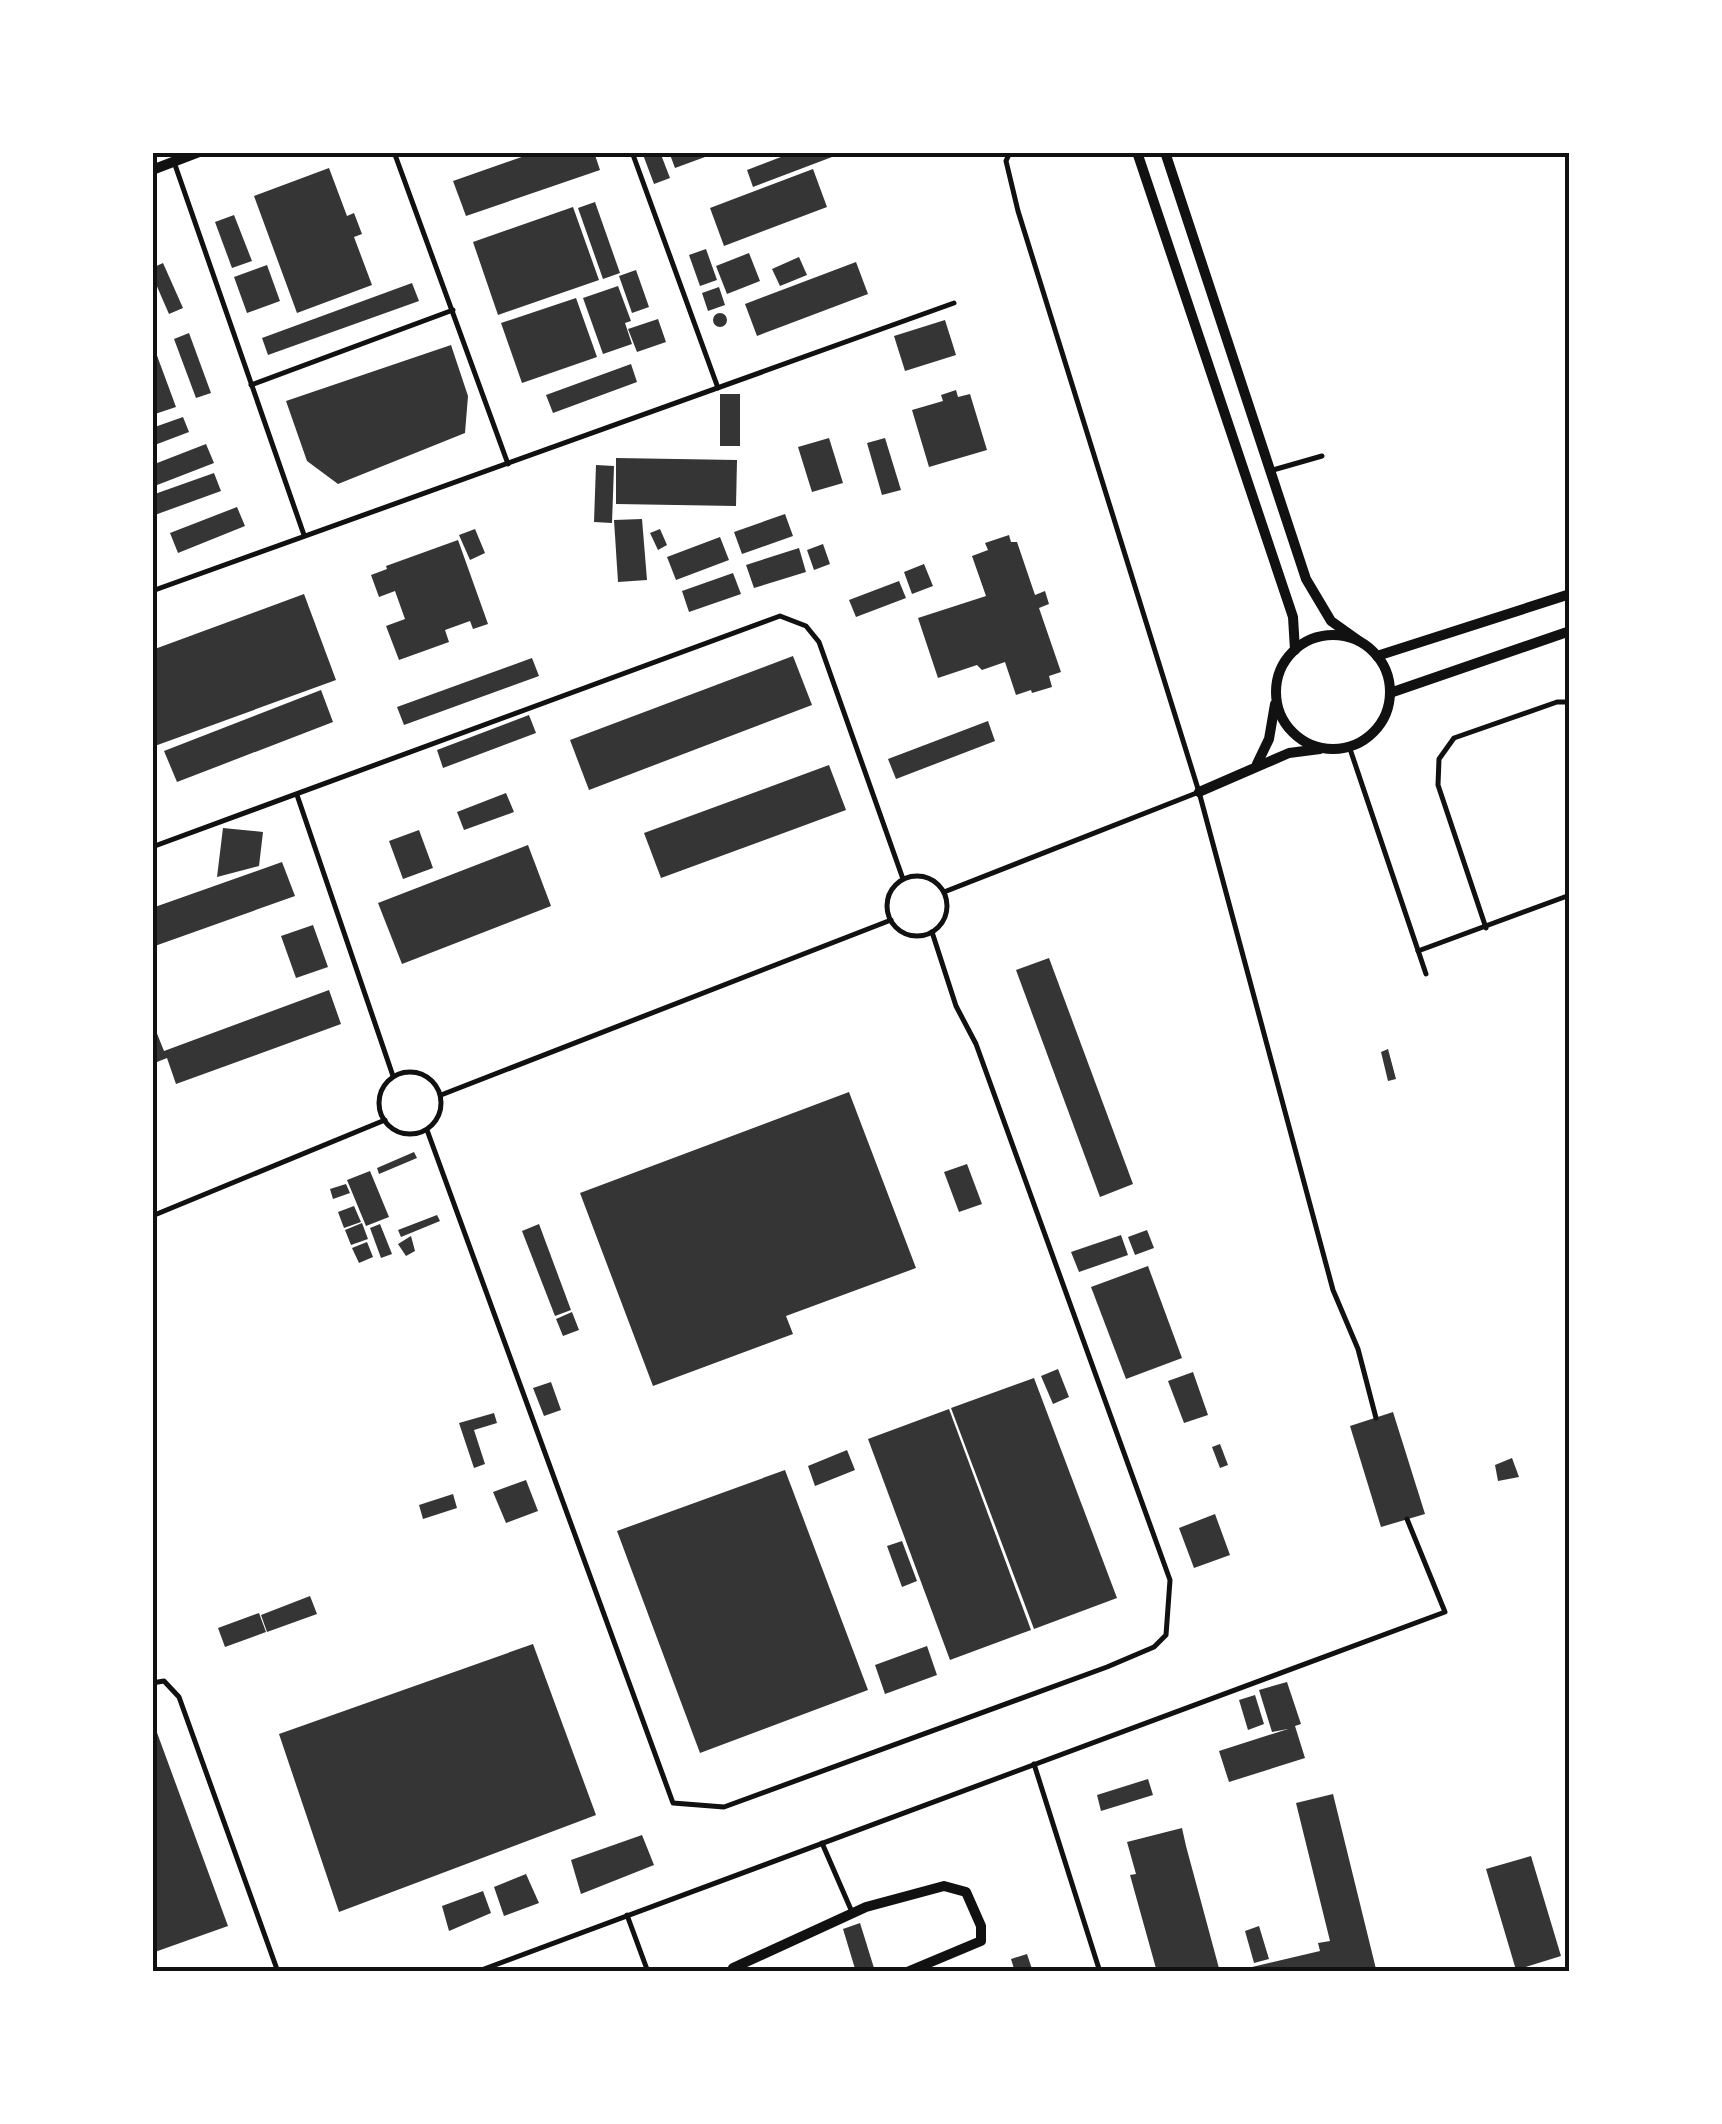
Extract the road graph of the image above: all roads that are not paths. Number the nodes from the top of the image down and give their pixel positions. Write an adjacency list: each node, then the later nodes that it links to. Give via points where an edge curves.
1 (199, 152): 7 (street)
2 (394, 152): 10 (lane)
3 (632, 152): 12 (lane)
4 (1010, 152): 29 (lane, via 1006,161 1018,211)
5 (1137, 152): 21 (street, via 1293,616)
6 (1165, 152): 15 (street)
7 (174, 162): 8 (street); 11 (lane)
8 (152, 170)
9 (954, 303): 12 (lane)
10 (452, 310): 11 (lane); 14 (lane)
11 (251, 386): 16 (lane)
12 (718, 388): 14 (lane)
13 (1322, 456): 15 (lane)
14 (508, 464): 16 (lane)
15 (1270, 470): 20 (street, via 1306,579 1331,621)
16 (304, 536): 17 (lane)
17 (152, 591)
18 (1570, 594): 22 (street)
19 (1570, 631): 23 (street)
20 (1360, 642): 21 (street, via 1322,636); 22 (street)
21 (1295, 650): 24 (street, via 1282,666)
22 (1377, 656): 23 (street)
23 (1390, 693): 26 (street, via 1375,730)
24 (1276, 695): 27 (street, via 1293,731); 28 (street, via 1269,739)
25 (1570, 702): 36 (lane, via 1454,738 1439,759 1438,785)
26 (1349, 746): 27 (street); 38 (lane)
27 (1329, 748): 28 (street)
28 (1256, 765): 29 (street)
29 (1199, 792): 33 (lane); 45 (lane, via 1333,1290)
30 (297, 794): 31 (lane); 32 (lane, via 780,616 806,626 819,642); 40 (lane)
31 (152, 847)
32 (903, 879): 33 (lane, via 931,878); 35 (lane, via 890,892)
33 (944, 892): 37 (lane, via 948,910)
34 (1570, 895): 36 (lane)
35 (891, 920): 37 (lane, via 904,932); 41 (lane)
36 (1486, 928): 38 (lane)
37 (932, 932): 43 (lane, via 1170,1580 1166,1635 1107,1667 724,1806 673,1803)
38 (1418, 951): 39 (lane)
39 (1426, 974)
40 (393, 1076): 41 (lane, via 412,1071 431,1078); 42 (lane, via 381,1090)
41 (441, 1095): 43 (lane, via 440,1115)
42 (384, 1120): 43 (lane, via 408,1134); 44 (lane)
43 (427, 1130)
44 (152, 1216)
45 (1376, 1418)
46 (1407, 1520): 48 (lane, via 1445,1612)
47 (152, 1683): 52 (lane, via 164,1681 179,1697)
48 (1034, 1764): 49 (lane); 57 (lane)
49 (822, 1843): 50 (lane); 51 (lane)
50 (852, 1912): 55 (street); 56 (street, via 944,1886 966,1892 982,1941)
51 (627, 1916): 53 (lane); 54 (lane)
52 (278, 1972)
53 (476, 1972)
54 (648, 1972)
55 (734, 1972)
56 (907, 1972)
57 (1100, 1972)

